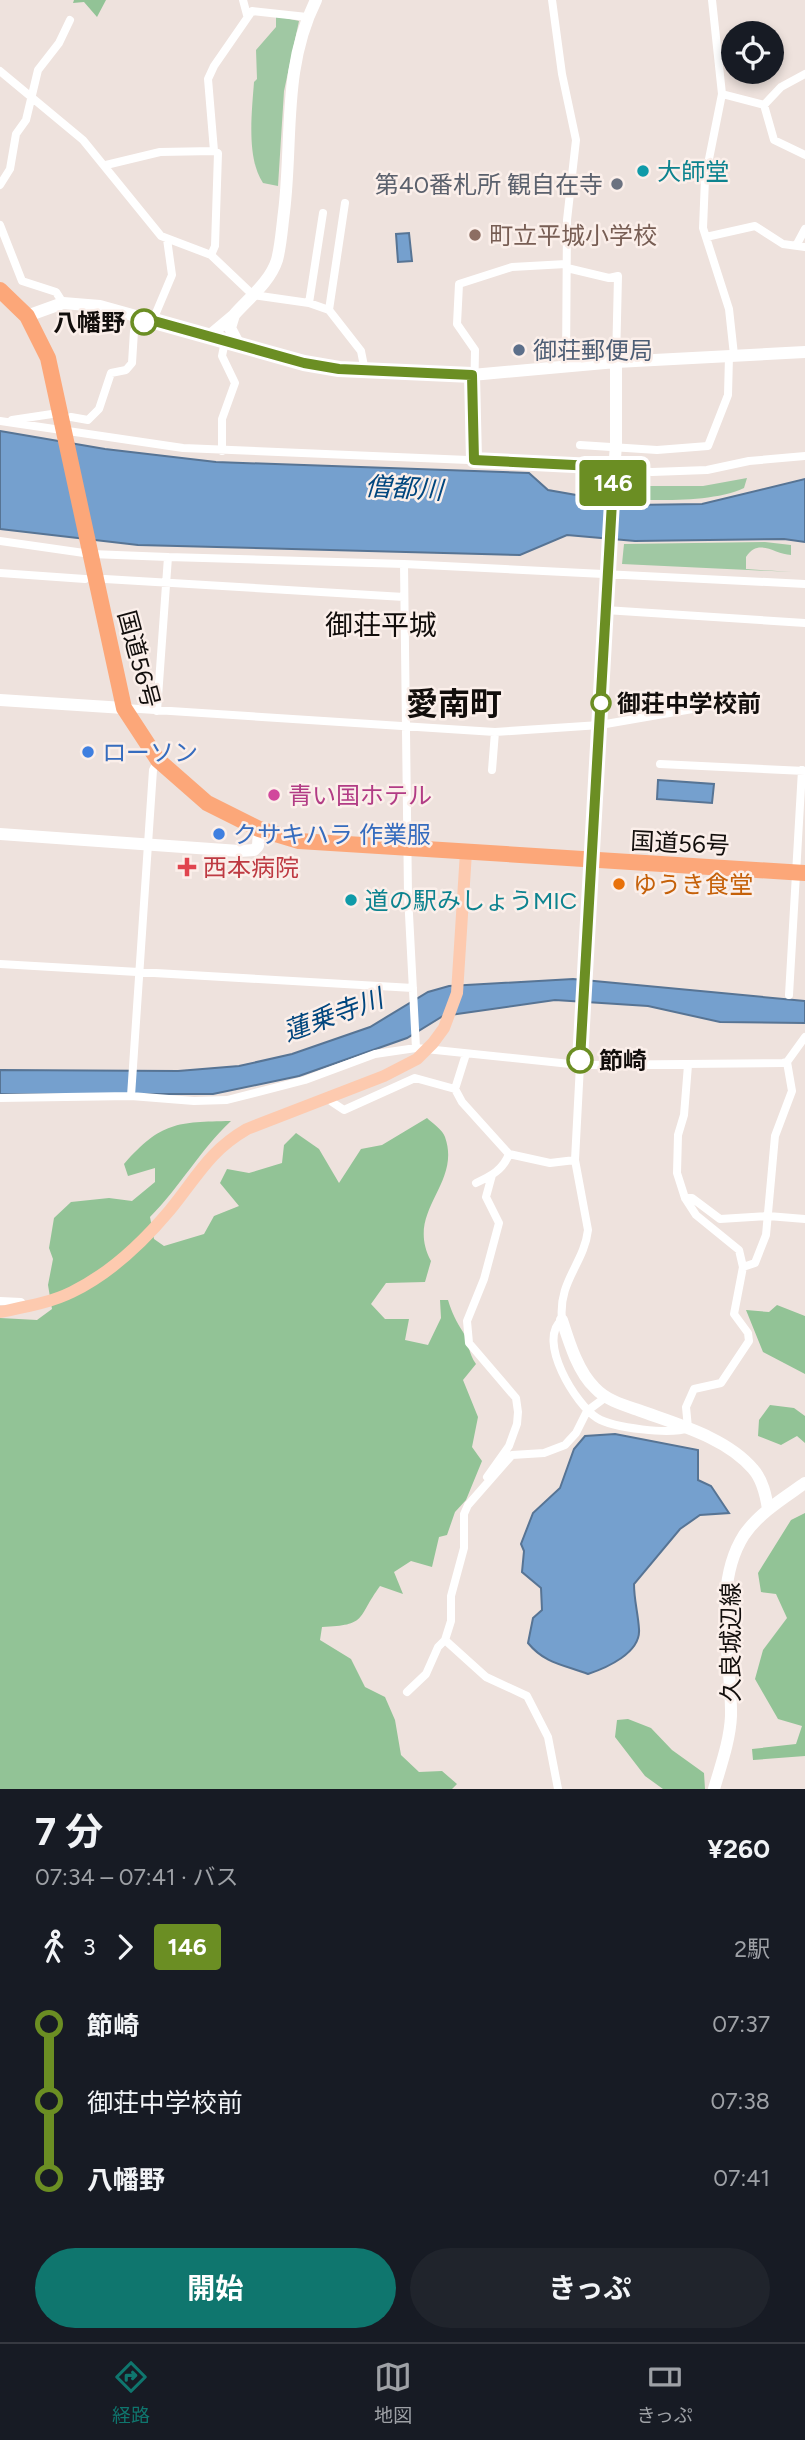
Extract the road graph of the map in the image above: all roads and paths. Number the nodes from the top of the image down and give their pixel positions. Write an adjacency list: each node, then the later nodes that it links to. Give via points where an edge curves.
1 (243, 0): 5 (street)
2 (316, 0): 6 (street)
3 (552, 0): 25 (street, via 576,140)
4 (712, 0): 10 (street)
5 (247, 15): 6 (street, via 262,10); 13 (street, via 208,79)
6 (307, 17): 27 (street, via 295,53 277,260)
7 (70, 20): 11 (street, via 38,71)
8 (0, 71): 11 (street)
9 (805, 74): 12 (street, via 781,86)
10 (722, 94): 12 (street); 21 (street, via 705,179 702,217)
11 (31, 97): 15 (street); 16 (street, via 26,120 16,134 10,169)
12 (764, 105): 14 (street, via 774,140)
13 (214, 151): 15 (street, via 160,152); 24 (street, via 218,153)
14 (805, 155)
15 (106, 165): 22 (street, via 152,227)
16 (0, 186)
17 (345, 203): 30 (street)
18 (323, 214): 29 (street)
19 (0, 225): 28 (street, via 22,281 56,292)
20 (805, 229): 23 (street)
21 (706, 237): 23 (street, via 755,226 783,244); 38 (street, via 729,309)
22 (167, 239): 24 (street); 33 (street, via 172,275)
23 (801, 246)
24 (211, 255): 27 (street)
25 (566, 266): 39 (street, via 609,278 618,276); 40 (street); 42 (street, via 512,267 459,284 457,324 475,350)
26 (0, 290): 32 (highway, 国道56号)
27 (253, 295): 29 (street); 31 (street)
28 (63, 303): 32 (street); 33 (street, via 100,306)
29 (309, 303): 30 (street)
30 (329, 310): 41 (street, via 360,351)
31 (234, 315): 34 (street); 36 (street, via 230,328)
32 (27, 316): 45 (highway, 国道56号, via 48,358)
33 (150, 320): 34 (street); 45 (street, via 134,331 132,363 107,378 95,415)
34 (209, 336): 35 (street)
35 (225, 341): 36 (street); 48 (street, via 222,356 236,383 222,419)
36 (239, 345): 41 (street, via 304,363)
37 (805, 352): 38 (street)
38 (731, 355): 39 (street); 47 (street, via 727,395 708,446 657,450)
39 (616, 362): 40 (street); 47 (street)
40 (566, 367): 42 (street)
41 (365, 371): 42 (street)
42 (472, 375): 50 (street)
43 (52, 414): 44 (street)
44 (3, 422): 45 (street)
45 (67, 426): 48 (street, via 139,443); 53 (highway, 国道56号)
46 (580, 445): 47 (street)
47 (617, 445): 51 (street)
48 (222, 451): 50 (street)
49 (805, 456): 51 (street, via 681,472)
50 (474, 460): 51 (street)
51 (614, 470): 57 (street)
52 (0, 541): 53 (street)
53 (90, 549): 54 (street); 67 (highway, 国道56号)
54 (168, 557): 55 (street); 60 (street)
55 (404, 564): 57 (street); 62 (street)
56 (0, 573): 58 (street)
57 (607, 573): 61 (street); 63 (street)
58 (85, 579)
59 (105, 579): 60 (street)
60 (166, 582): 62 (street); 68 (street)
61 (805, 584)
62 (404, 597): 70 (street)
63 (605, 610): 64 (street); 69 (street)
64 (805, 623)
65 (0, 700): 67 (street)
66 (704, 707): 69 (street)
67 (124, 708): 68 (street); 72 (highway, 国道56号)
68 (157, 711): 70 (street)
69 (600, 725): 71 (street); 81 (street)
70 (407, 726): 71 (street); 79 (street)
71 (495, 732): 74 (street)
72 (159, 760): 76 (highway, 国道56号, via 207,803); 78 (street, via 153,771)
73 (660, 764): 75 (street)
74 (492, 769)
75 (804, 771): 82 (street)
76 (259, 829): 78 (street, via 254,850); 79 (highway, 国道56号, via 299,841)
77 (0, 834): 78 (street)
78 (149, 847): 84 (street)
79 (407, 849): 80 (highway, 国道56号); 85 (street)
80 (466, 852): 81 (highway, 国道56号); 88 (main road, via 459,974 452,1011 444,1028)
81 (592, 860): 82 (highway, 国道56号); 91 (street)
82 (800, 873): 86 (street)
83 (0, 964): 84 (street)
84 (141, 972): 85 (street); 94 (street)
85 (413, 991): 88 (street)
86 (789, 995)
87 (805, 1037): 90 (street)
88 (416, 1054): 89 (street); 94 (street, via 375,1054 305,1080 227,1100); 106 (main road, via 384,1076 229,1139 213,1152 170,1210 110,1267 70,1293)
89 (466, 1054): 91 (street); 93 (street)
90 (787, 1062): 92 (street); 102 (street, via 792,1091 775,1136)
91 (580, 1065): 92 (street); 98 (street)
92 (688, 1065): 101 (street, via 676,1150)
93 (455, 1089): 96 (street, via 415,1078 344,1110); 97 (street)
94 (131, 1094): 95 (street)
95 (0, 1098)
96 (332, 1102)
97 (509, 1154): 98 (street, via 550,1163); 99 (street)
98 (575, 1160): 108 (street, via 588,1230 563,1291)
99 (492, 1175): 100 (street); 112 (street, via 486,1198 499,1223 467,1321 469,1343 510,1389 518,1412 509,1446)
100 (476, 1183)
101 (685, 1198): 102 (street, via 692,1198 720,1219); 104 (street, via 696,1216 739,1250)
102 (768, 1216): 103 (street); 104 (street, via 763,1247 755,1262)
103 (805, 1219)
104 (743, 1267): 111 (street, via 734,1314 748,1333 747,1346 721,1384 694,1389 689,1396)
105 (0, 1301): 106 (street, via 21,1302)
106 (26, 1307): 107 (main road)
107 (0, 1312)
108 (562, 1320): 109 (street, via 585,1374); 110 (street, via 552,1335 557,1362)
109 (606, 1397): 110 (street); 111 (street)
110 (587, 1411): 111 (street, via 607,1422 668,1432); 112 (street, via 565,1445 544,1453 512,1455)
111 (688, 1428): 114 (street, via 753,1468)
112 (488, 1480): 115 (street, via 464,1514 464,1548)
113 (805, 1483): 114 (street, 久良城辺線)
114 (768, 1509): 118 (street, 久良城辺線, via 745,1535 727,1582 731,1717)
115 (445, 1640): 116 (street, via 426,1674); 117 (street, via 486,1677 527,1696 548,1737)
116 (407, 1692)
117 (558, 1789)
118 (714, 1789)

